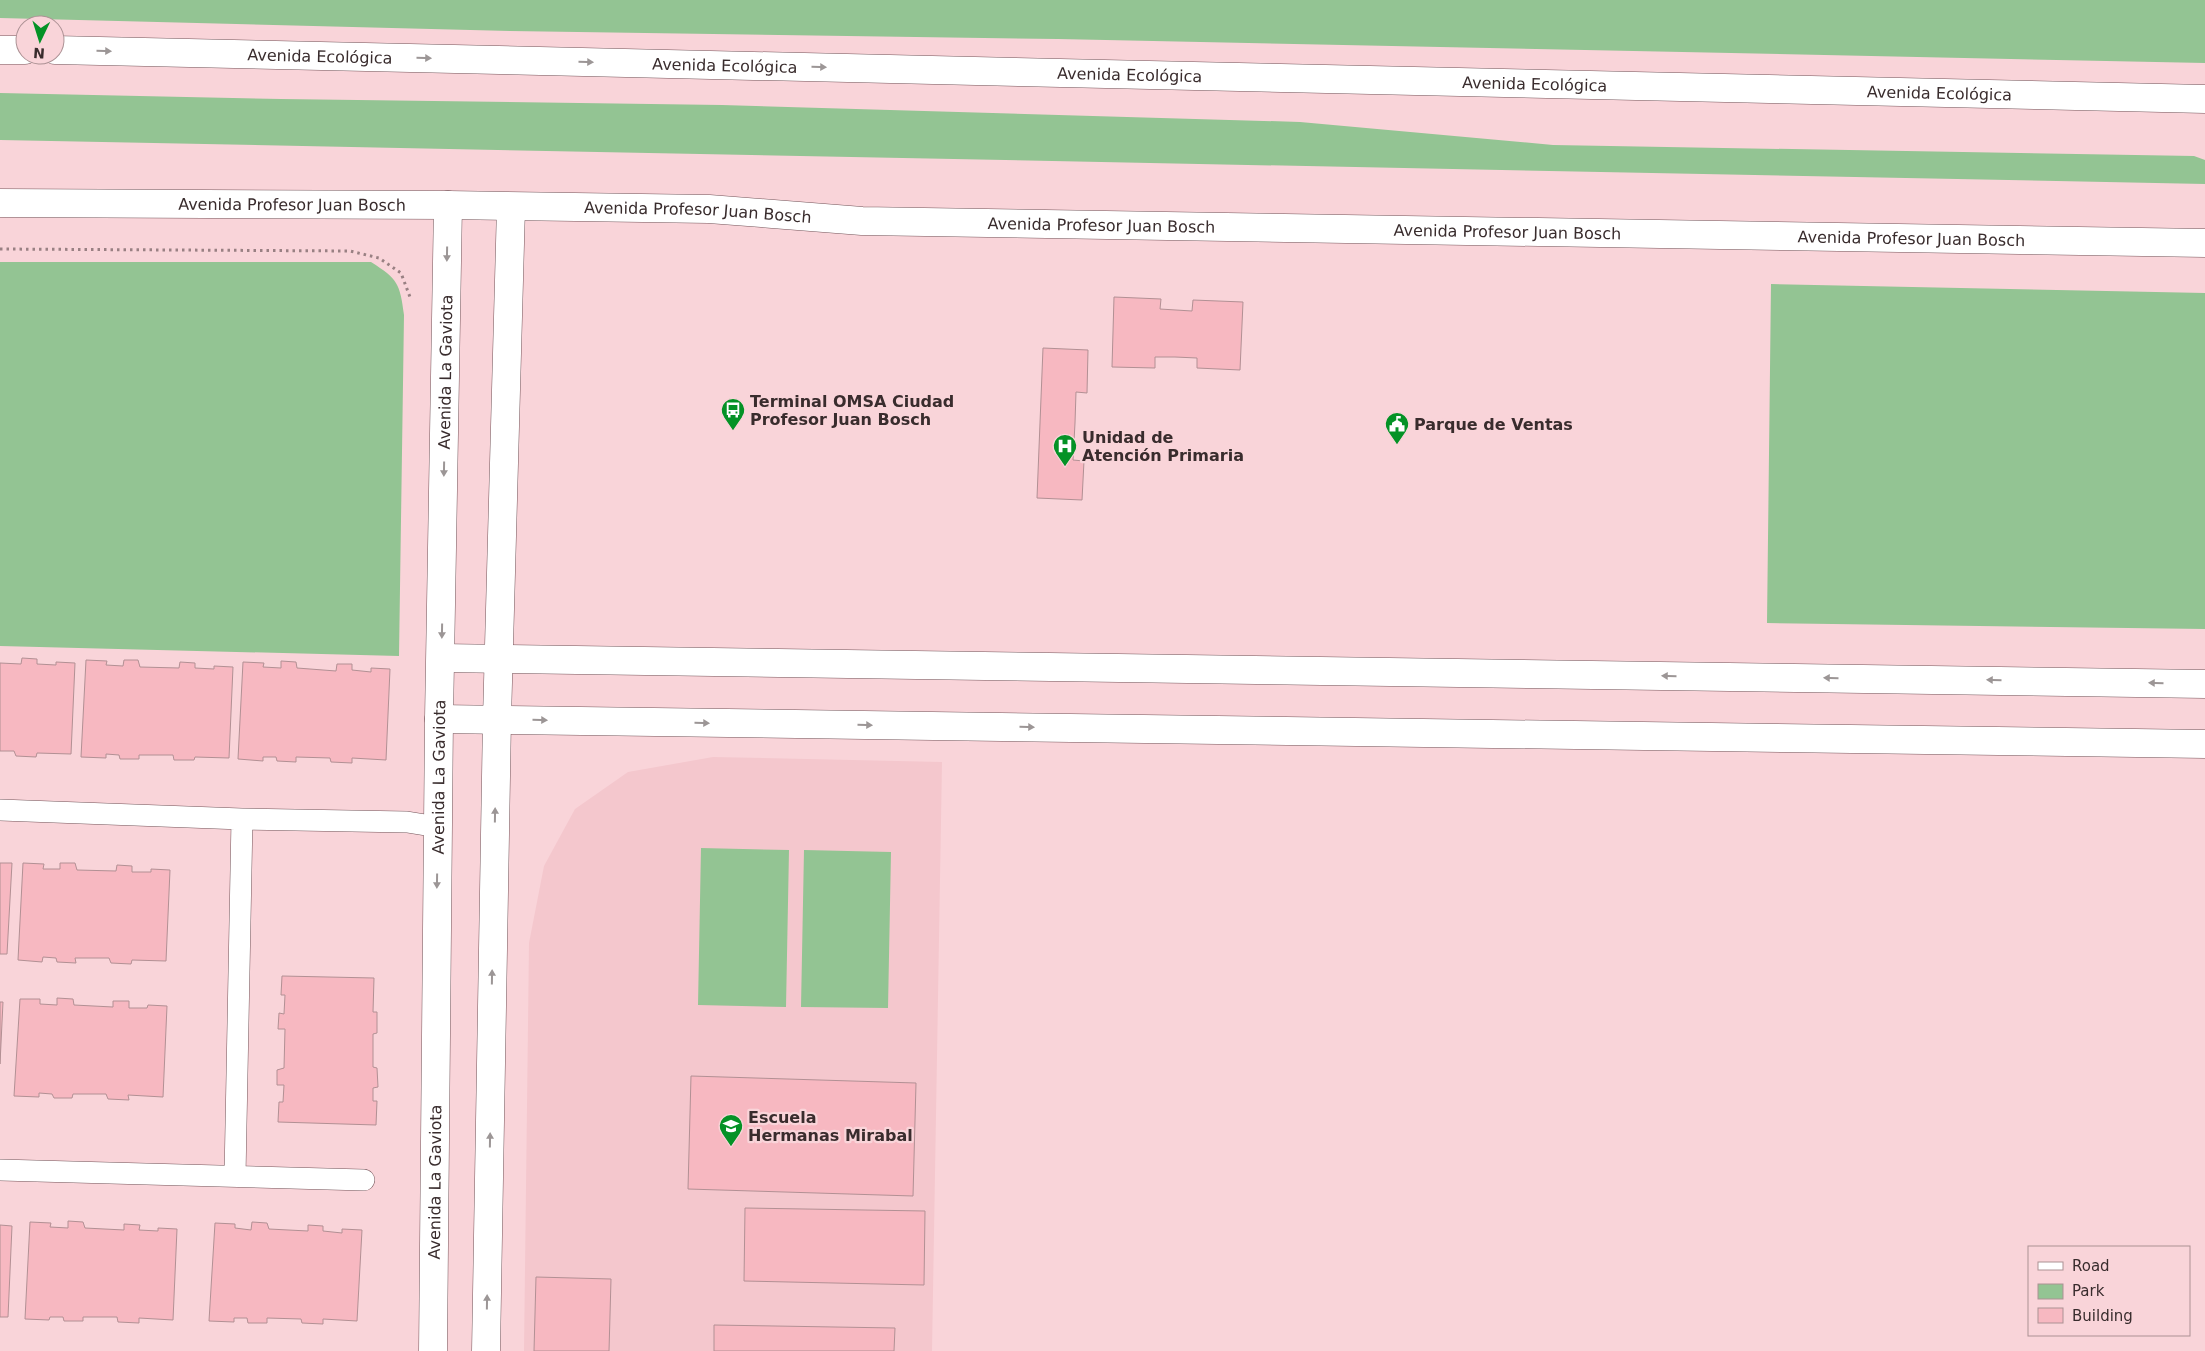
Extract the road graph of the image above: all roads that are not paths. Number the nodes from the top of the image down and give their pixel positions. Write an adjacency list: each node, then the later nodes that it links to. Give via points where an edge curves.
1 (0, 50): 2 (street)
2 (15, 50)
3 (65, 50): 4 (street, Avenida Ecológica, one-way to 4)
4 (2204, 100)
5 (0, 203): 6 (street, Avenida Profesor Juan Bosch)
6 (448, 205): 7 (street, Avenida Profesor Juan Bosch); 9 (street, Avenida La Gaviota, one-way to 9)
7 (511, 207): 8 (street, Avenida Profesor Juan Bosch, via 709,210 862,221); 10 (street)
8 (2205, 243)
9 (441, 658): 10 (street); 12 (street, Avenida La Gaviota)
10 (499, 658): 11 (street, one-way to 10); 13 (street)
11 (2205, 684)
12 (439, 719): 13 (street); 17 (street, Avenida La Gaviota)
13 (497, 719): 14 (street, one-way to 14); 22 (street, one-way to 13)
14 (2205, 744)
15 (0, 810): 16 (lane)
16 (242, 819): 17 (lane, via 407,822); 19 (lane)
17 (438, 827): 21 (street, Avenida La Gaviota, one-way to 21)
18 (0, 1170): 19 (lane)
19 (235, 1176): 20 (lane)
20 (364, 1180)
21 (433, 1351)
22 (486, 1351)

